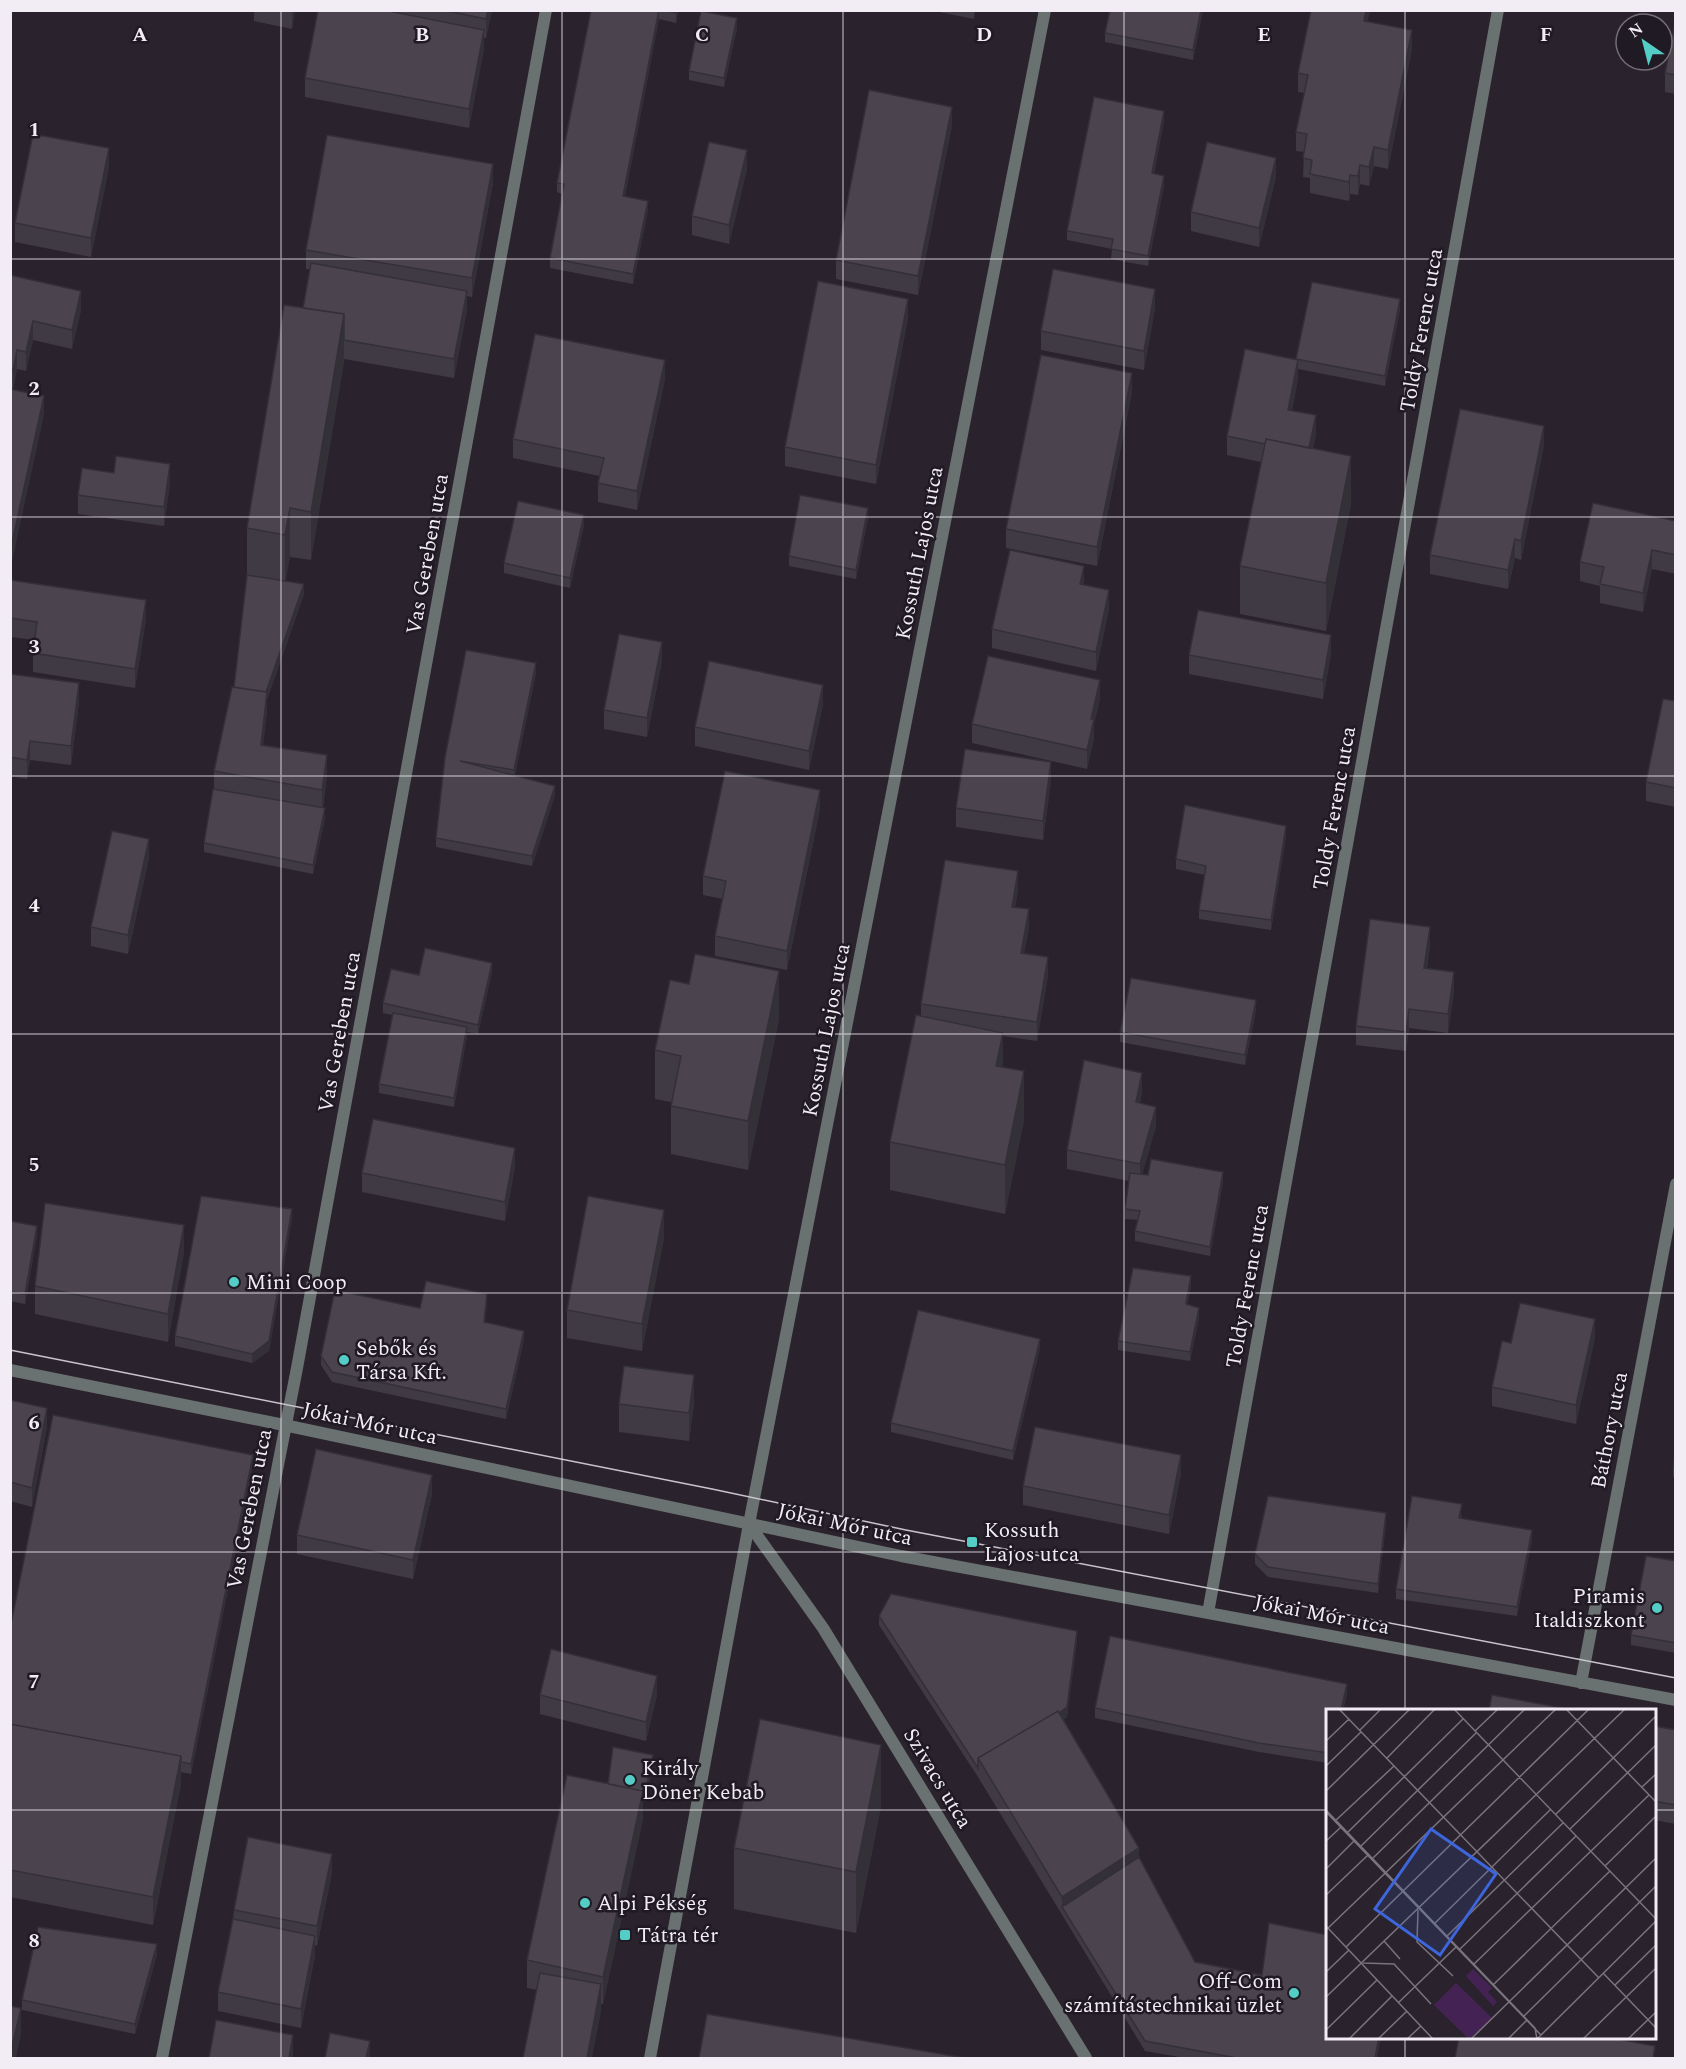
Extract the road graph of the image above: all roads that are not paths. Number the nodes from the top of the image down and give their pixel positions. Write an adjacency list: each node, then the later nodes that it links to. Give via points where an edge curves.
1 (546, 10): 6 (street, Vas Gereben utca)
2 (1044, 10): 7 (street, Kossuth Lajos utca)
3 (1498, 10): 8 (street, Toldy Ferenc utca)
4 (1676, 1184): 9 (street, Báthory utca)
5 (10, 1370): 6 (street, Jókai Mór utca)
6 (285, 1425): 7 (street, Jókai Mór utca); 11 (street, Vas Gereben utca)
7 (749, 1524): 8 (street, Jókai Mór utca); 12 (street, Kossuth Lajos utca); 13 (street, Szivacs utca, via 823,1628)
8 (1208, 1613): 9 (street, Jókai Mór utca)
9 (1581, 1683): 10 (street, Jókai Mór utca)
10 (1676, 1700)
11 (162, 2058)
12 (650, 2058)
13 (1086, 2058)

